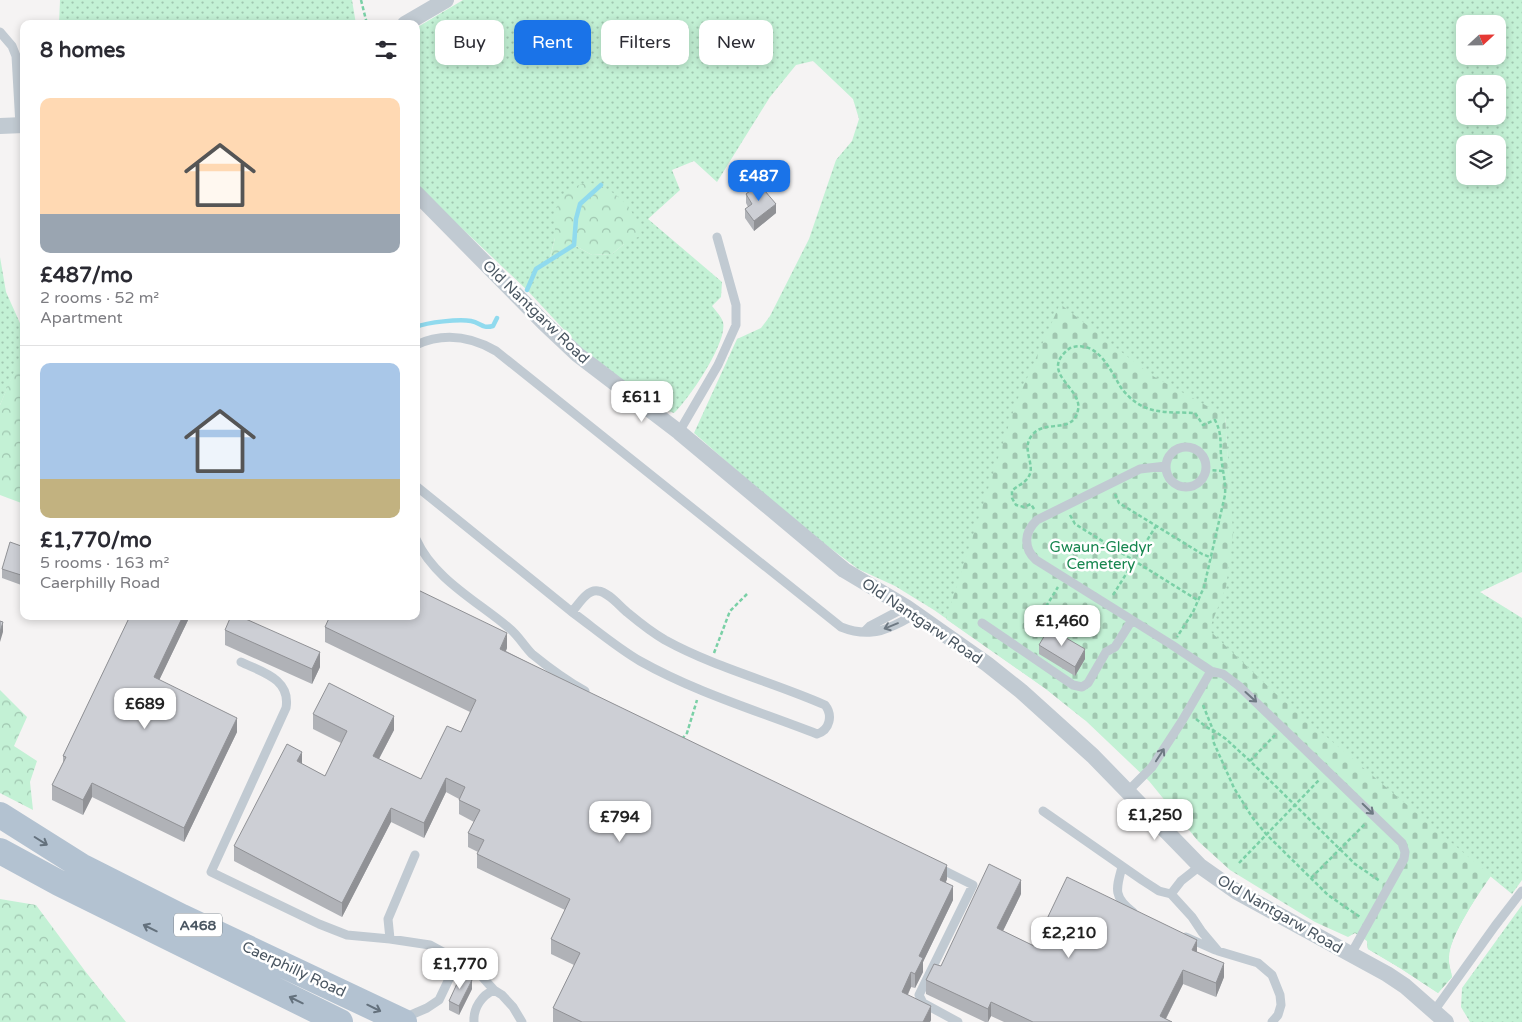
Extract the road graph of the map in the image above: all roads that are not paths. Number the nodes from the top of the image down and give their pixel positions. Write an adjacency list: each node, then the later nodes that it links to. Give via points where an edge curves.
1 (446, 0): 2 (street)
2 (412, 20)
3 (0, 32): 4 (lane, via 16,56)
4 (20, 102)
5 (20, 125): 6 (street)
6 (0, 126)
7 (420, 197): 10 (street, Old Nantgarw Road, via 578,355)
8 (717, 237): 10 (lane, via 736,306 736,325 718,365)
9 (420, 344): 14 (lane, via 453,336 469,338 496,351 841,627 855,632 865,631)
10 (679, 432): 14 (street, Old Nantgarw Road, via 844,570)
11 (1166, 466): 11 (lane, via 1175,450 1187,446 1199,450 1206,461 1203,479 1186,487 1170,478); 16 (lane, via 1140,469 1066,505 1037,520 1026,537 1036,560)
12 (420, 489): 15 (lane)
13 (420, 547): 20 (lane, via 434,567 511,629 531,653)
14 (910, 610): 21 (street, Old Nantgarw Road, via 1021,691)
15 (572, 612): 15 (lane, via 656,670 817,734 826,729 830,712 825,705 664,640 606,594 592,591)
16 (1132, 620): 17 (lane, via 1116,647 1106,652 1088,683 1082,687 1073,685); 19 (lane)
17 (982, 623)
18 (241, 662): 33 (lane, via 278,681 288,699 211,872 348,935)
19 (1211, 671): 21 (lane, one-way to 19, via 1152,767); 35 (lane, one-way to 35, via 1223,674 1239,686 1404,847 1404,859)
20 (592, 696)
21 (1128, 791): 27 (street, Old Nantgarw Road)
22 (1043, 812): 28 (lane)
23 (0, 815): 40 (main road, Caerphilly Road / A468, one-way to 40, via 81,866)
24 (0, 851): 41 (main road, Caerphilly Road / A468, one-way to 24, via 59,884)
25 (415, 855): 33 (lane, via 388,919)
26 (928, 863): 39 (lane, via 973,885 919,995 923,1003)
27 (1200, 866): 30 (lane); 35 (street, Old Nantgarw Road, via 1238,892)
28 (1122, 867): 30 (lane, via 1159,891); 31 (lane, via 1118,894 1128,908)
29 (1522, 891): 38 (lane, via 1495,926)
30 (1171, 894): 34 (lane)
31 (1145, 918)
32 (1180, 934): 34 (lane)
33 (390, 939): 36 (lane, via 430,945)
34 (1218, 952): 45 (lane, via 1258,964 1272,975 1281,1005)
35 (1351, 954): 38 (street, Old Nantgarw Road, via 1405,986)
36 (458, 960): 37 (lane, via 476,970); 40 (lane, via 439,1000)
37 (494, 990): 42 (lane, via 481,1001); 43 (lane, via 502,994)
38 (1440, 1016)
39 (945, 1019): 44 (lane)
40 (402, 1021)
41 (340, 1022)
42 (474, 1022)
43 (522, 1022)
44 (958, 1022)
45 (1272, 1022)

